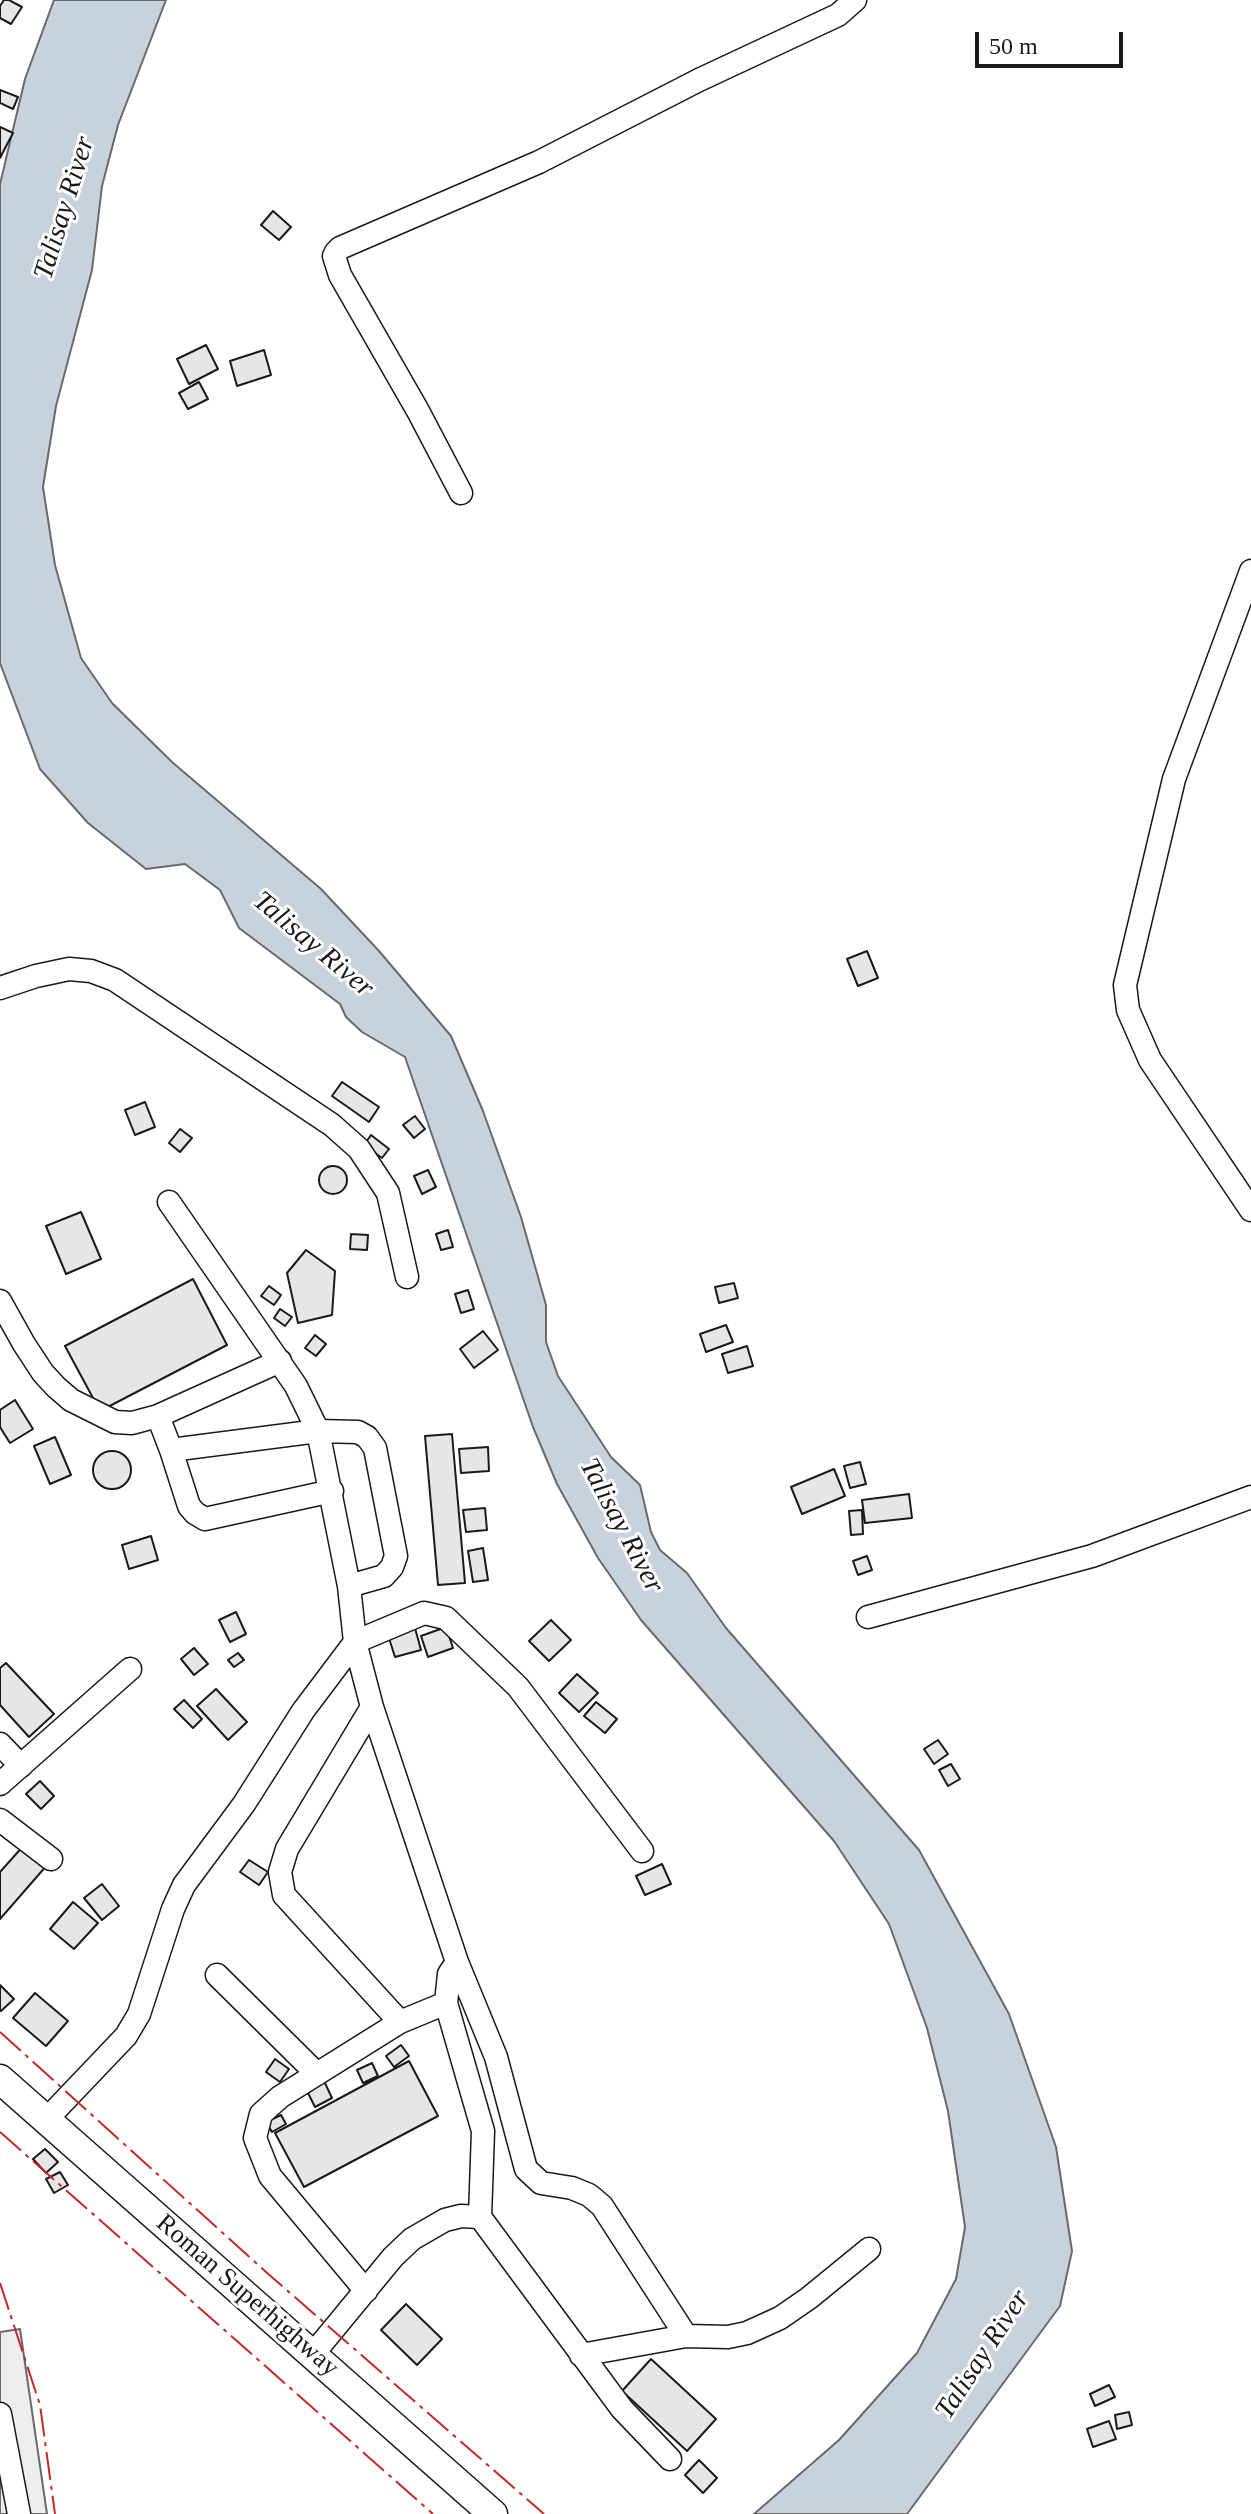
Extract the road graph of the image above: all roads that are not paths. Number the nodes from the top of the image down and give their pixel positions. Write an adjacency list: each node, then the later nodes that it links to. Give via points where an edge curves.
1 (855, 0): 2 (street, via 838,15 539,162 336,252 335,263 346,286)
2 (461, 493)
3 (1251, 571): 6 (street, via 1174,779 1125,985 1128,1010 1150,1060)
4 (0, 988): 7 (street, via 69,969 115,980 332,1125 359,1149 388,1193)
5 (169, 1202): 9 (street)
6 (1251, 1210)
7 (407, 1277)
8 (0, 1301): 10 (street, via 43,1373 71,1400 115,1422)
9 (280, 1361): 10 (street); 11 (street)
10 (158, 1416): 12 (street)
11 (318, 1431): 12 (street); 13 (street); 15 (street, via 358,1432 375,1448 396,1556 384,1576)
12 (171, 1450): 13 (street, via 189,1506 205,1519)
13 (332, 1491): 15 (street)
14 (1251, 1497): 16 (street, via 1092,1556)
15 (349, 1586): 17 (street)
16 (868, 1617)
17 (355, 1642): 19 (street); 24 (street, via 424,1613 446,1618 518,1687); 32 (street, via 184,1885 139,2014 126,2036)
18 (130, 1669): 21 (street)
19 (372, 1707): 26 (street); 29 (street, via 287,1849 280,1872 284,1895)
20 (0, 1744): 21 (street)
21 (21, 1766): 22 (street)
22 (0, 1784)
23 (0, 1820): 25 (street)
24 (642, 1851)
25 (51, 1859)
26 (457, 1962): 28 (street, via 449,1974); 36 (street, via 496,2057 526,2169 541,2183 572,2188 602,2206)
27 (217, 1975): 30 (street)
28 (446, 2003): 29 (street); 33 (street, via 481,2116)
29 (400, 2022): 30 (street)
30 (317, 2074): 35 (street, via 261,2114 255,2138 270,2176)
31 (0, 2079): 32 (main road, Roman Superhighway)
32 (46, 2120): 37 (main road, Roman Superhighway)
33 (480, 2217): 35 (street, via 461,2216 428,2228 393,2257); 38 (street)
34 (869, 2249): 36 (street, via 780,2318 728,2337)
35 (366, 2291): 37 (street)
36 (686, 2336): 38 (street)
37 (313, 2354): 42 (main road, Roman Superhighway)
38 (581, 2355): 40 (street)
39 (0, 2414): 41 (street)
40 (670, 2459)
41 (19, 2514)
42 (493, 2514)

